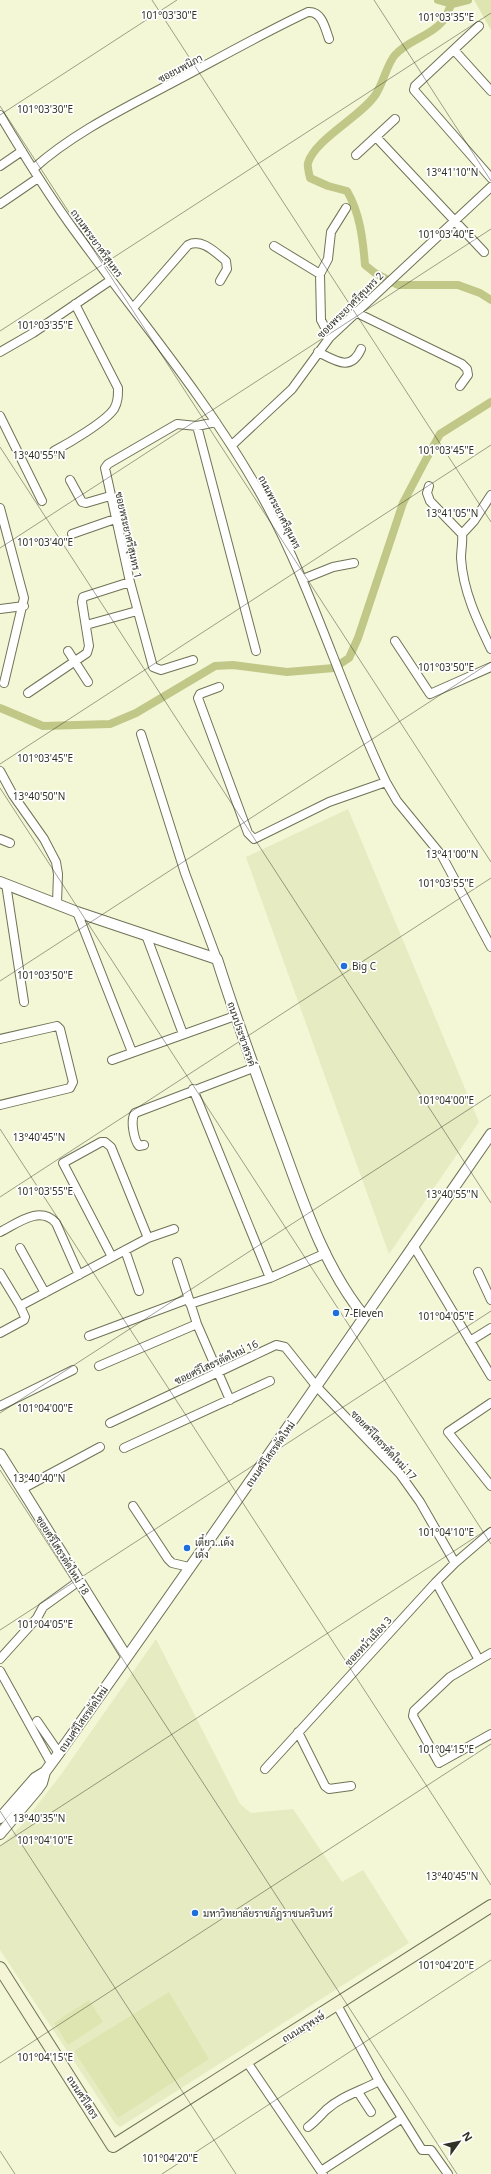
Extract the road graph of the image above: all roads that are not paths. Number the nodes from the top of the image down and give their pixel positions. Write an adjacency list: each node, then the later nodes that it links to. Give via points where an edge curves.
1 (479, 26): 3 (street)
2 (330, 39): 11 (street, ซอยนพนิภา, via 318,14 308,12 113,114 61,146)
3 (454, 50): 4 (street); 13 (street, via 415,86 414,90)
4 (491, 91)
5 (0, 115): 8 (street, ถนนพระยาศรีสุนทร)
6 (395, 119): 7 (street)
7 (376, 137): 9 (street); 17 (street)
8 (22, 151): 10 (street); 11 (street, ถนนพระยาศรีสุนทร)
9 (356, 155)
10 (0, 166)
11 (33, 169): 12 (street, ถนนพระยาศรีสุนทร)
12 (38, 178): 15 (street); 21 (street, ถนนพระยาศรีสุนทร)
13 (491, 178)
14 (491, 187): 17 (street, ซอยพระยาศรีสุนทร 2)
15 (0, 204)
16 (346, 208): 20 (street, via 331,232 328,259)
17 (455, 221): 19 (street); 25 (street, ซอยพระยาศรีสุนทร 2)
18 (274, 246): 20 (street)
19 (484, 252)
20 (320, 274): 26 (street, via 321,320)
21 (111, 280): 23 (street); 24 (street, ถนนพระยาศรีสุนทร)
22 (220, 281): 24 (street, via 228,269 226,260 202,243 194,242 188,245)
23 (75, 304): 28 (street); 35 (street, via 118,388 118,399 113,410 104,418)
24 (133, 308): 32 (street, ถนนพระยาศรีสุนทร)
25 (355, 312): 26 (street, ซอยพระยาศรีสุนทร 2); 30 (street, via 462,364 468,375)
26 (330, 337): 29 (street, ซอยพระยาศรีสุนทร 2)
27 (361, 349): 29 (street, via 353,362 347,363 336,361)
28 (0, 352)
29 (318, 352): 34 (street, ซอยพระยาศรีสุนทร 2, via 292,389)
30 (460, 386)
31 (0, 416): 40 (street)
32 (216, 422): 33 (street, ซอยพระยาศรีสุนทร 1); 34 (street, ถนนพระยาศรีสุนทร)
33 (197, 426): 39 (street, ซอยพระยาศรีสุนทร 1, via 176,424 108,464 105,473); 55 (street)
34 (232, 445): 46 (street, ถนนพระยาศรีสุนทร, via 261,494)
35 (54, 451)
36 (70, 480): 39 (street, via 82,502)
37 (429, 486): 44 (street, via 427,494 430,501)
38 (491, 495): 44 (street)
39 (110, 496): 42 (street, ซอยพระยาศรีสุนทร 1)
40 (42, 501)
41 (0, 508): 48 (street)
42 (115, 519): 43 (street); 47 (street, ซอยพระยาศรีสุนทร 1)
43 (72, 534)
44 (462, 534): 53 (street, via 461,557 468,594)
45 (354, 563): 46 (street, via 334,566)
46 (303, 579): 65 (street, ถนนพระยาศรีสุนทร)
47 (130, 582): 50 (street, ซอยพระยาศรีสุนทร 1); 51 (street, via 83,597)
48 (24, 606): 49 (street); 60 (street)
49 (0, 609)
50 (137, 611): 51 (street); 56 (street, ซอยพระยาศรีสุนทร 1, via 153,667 161,670)
51 (86, 625): 57 (street, via 89,649)
52 (395, 641): 58 (street, via 430,694)
53 (491, 649)
54 (68, 651): 57 (street)
55 (256, 651)
56 (193, 660)
57 (74, 661): 59 (street); 62 (street)
58 (491, 667)
59 (88, 682)
60 (4, 683)
61 (219, 687): 65 (street, via 200,694 198,698 248,833 254,839 329,802)
62 (28, 693)
63 (141, 734): 73 (street, via 185,873)
64 (0, 771): 69 (street, via 56,862)
65 (386, 782): 72 (street, ถนนพระยาศรีสุนทร, via 397,801 442,856)
66 (0, 839): 67 (street)
67 (10, 843)
68 (3, 883): 69 (street); 74 (street)
69 (57, 903): 70 (street)
70 (77, 912): 71 (street); 78 (street)
71 (146, 935): 73 (street); 76 (street)
72 (491, 947)
73 (217, 959): 75 (street, ถนนประชาสรรค์)
74 (24, 1002)
75 (235, 1016): 76 (street); 80 (street, ถนนประชาสรรค์)
76 (183, 1034): 78 (street)
77 (0, 1039): 82 (street, via 57,1026 60,1029 73,1082 70,1088)
78 (132, 1052): 79 (street)
79 (112, 1060)
80 (253, 1068): 81 (street); 91 (street, ถนนประชาสรรค์, via 304,1204)
81 (193, 1089): 84 (street, via 135,1113 132,1119 136,1141 139,1146); 97 (street)
82 (0, 1105)
83 (491, 1134): 88 (street, ถนนศรีโสธรตัดใหม่)
84 (144, 1145)
85 (174, 1229): 87 (street)
86 (0, 1232): 96 (street, via 34,1216 50,1217 56,1223)
87 (148, 1238): 90 (street); 92 (street, via 111,1147 101,1142 64,1164)
88 (413, 1245): 103 (street, ถนนศรีโสธรตัดใหม่); 108 (street)
89 (20, 1248): 99 (street)
90 (125, 1250): 92 (street); 98 (street)
91 (326, 1253): 97 (street); 103 (street, ถนนประชาสรรค์, via 344,1290)
92 (112, 1257): 96 (street)
93 (177, 1262): 101 (street)
94 (478, 1272): 100 (street)
95 (0, 1273): 102 (street)
96 (79, 1275): 99 (street)
97 (270, 1278): 101 (street)
98 (139, 1292)
99 (45, 1293): 102 (street)
100 (491, 1300)
101 (189, 1301): 104 (street); 107 (street)
102 (20, 1306): 106 (street, via 24,1320)
103 (364, 1316): 114 (street, ถนนศรีโสธรตัดใหม่)
104 (197, 1324): 109 (street); 111 (street)
105 (491, 1328): 108 (street)
106 (0, 1332)
107 (89, 1336)
108 (470, 1341): 112 (street)
109 (99, 1366)
110 (73, 1370): 117 (street)
111 (217, 1373): 114 (street, ซอยศรีโสธรตัดใหม่ 16, via 280,1344); 115 (street); 118 (street, ซอยศรีโสธรตัดใหม่ 16)
112 (491, 1376)
113 (270, 1381): 115 (street)
114 (317, 1387): 126 (street, ซอยศรีโสธรตัดใหม่ 17, via 400,1474 420,1502); 127 (street, ถนนศรีโสธรตัดใหม่)
115 (230, 1400): 120 (street)
116 (491, 1403): 122 (street, via 448,1432)
117 (0, 1406)
118 (110, 1423)
119 (100, 1448): 123 (street)
120 (124, 1448)
121 (0, 1454): 123 (street, ซอยศรีโสธรตัดใหม่ 18)
122 (491, 1486)
123 (22, 1489): 128 (street, ซอยศรีโสธรตัดใหม่ 18)
124 (133, 1506): 127 (street, via 168,1559 172,1563)
125 (491, 1532): 126 (street, ซอยหน้าเมือง 3)
126 (455, 1563): 129 (street, ซอยหน้าเมือง 3)
127 (189, 1567): 131 (street, ถนนศรีโสธรตัดใหม่)
128 (79, 1581): 131 (street, ซอยศรีโสธรตัดใหม่ 18); 132 (street, via 43,1607 37,1618)
129 (436, 1582): 133 (street); 136 (street, ซอยหน้าเมือง 3)
130 (491, 1653): 133 (street)
131 (126, 1656): 138 (street, ถนนศรีโสธรตัดใหม่)
132 (0, 1659)
133 (479, 1660): 137 (street, via 446,1682 414,1711 413,1716 439,1763)
134 (0, 1671): 139 (street)
135 (37, 1721): 138 (street)
136 (298, 1732): 140 (street, ซอยหน้าเมือง 3); 142 (street, via 325,1786 329,1789)
137 (491, 1734)
138 (59, 1753): 139 (street, ถนนศรีโสธรตัดใหม่)
139 (51, 1763): 141 (street, ถนนศรีโสธรตัดใหม่)
140 (265, 1769)
141 (45, 1772): 143 (street, ถนนศรีโสธรตัดใหม่, via 35,1778); 144 (street, ถนนศรีโสธรตัดใหม่, via 37,1790)
142 (351, 1786)
143 (0, 1818)
144 (0, 1834)
145 (491, 1906): 147 (main road, ถนนมรุพงษ์)
146 (0, 1968): 154 (main road, ถนนศรีโสธร)
147 (337, 2005): 148 (main road, ถนนมรุพงษ์); 149 (street)
148 (247, 2062): 154 (main road, ถนนมรุพงษ์); 155 (street)
149 (379, 2081): 150 (street); 152 (street)
150 (358, 2092): 151 (street); 153 (street, via 326,2110)
151 (371, 2112)
152 (401, 2119): 155 (street); 156 (street, via 422,2150 431,2150)
153 (308, 2127)
154 (113, 2146)
155 (322, 2173)
156 (448, 2174)

